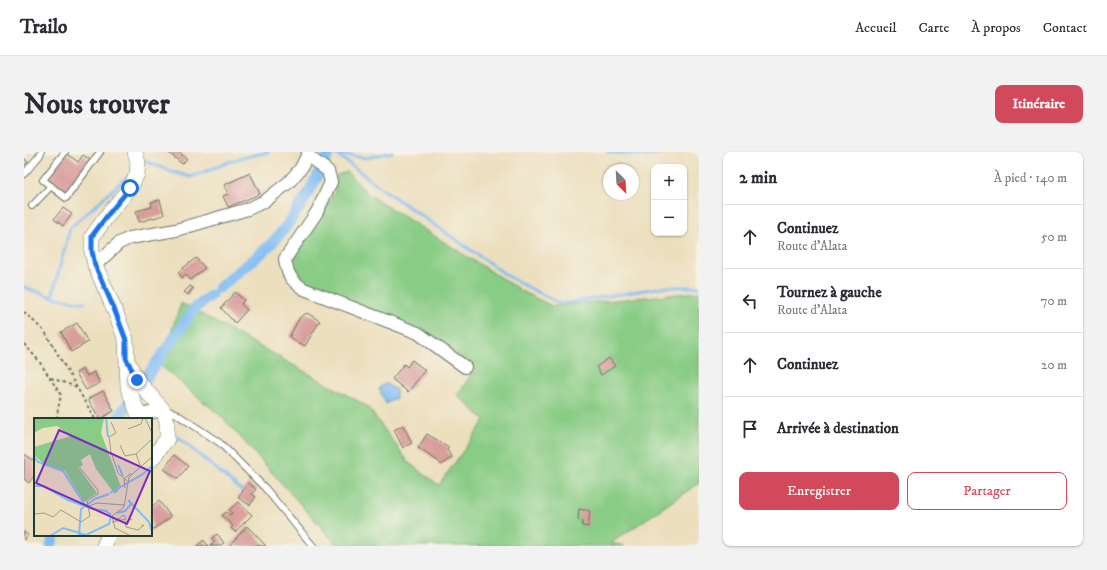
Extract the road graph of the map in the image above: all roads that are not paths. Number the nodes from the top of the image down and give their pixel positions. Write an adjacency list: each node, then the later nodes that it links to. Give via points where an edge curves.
1 (41, 152): 6 (lane)
2 (65, 152): 7 (lane, via 43,180)
3 (100, 152): 7 (lane, via 66,198)
4 (135, 152): 9 (street, via 137,174 130,188 92,236)
5 (308, 154): 9 (street, via 301,168 289,182 265,201 248,209 176,230 130,238 119,243); 11 (street, via 328,171 331,182 317,212 285,259 287,272 293,282 304,289 418,333)
6 (24, 174)
7 (50, 186): 8 (lane)
8 (32, 206)
9 (95, 265): 10 (street, via 126,340)
10 (126, 358): 12 (street, via 137,380); 13 (street, via 128,387)
11 (465, 367)
12 (163, 410): 13 (street); 14 (street, via 168,420 167,439); 17 (lane, via 175,413 220,442 265,488)
13 (140, 417)
14 (152, 459)
15 (109, 536): 16 (street)
16 (104, 546)
17 (313, 546)

